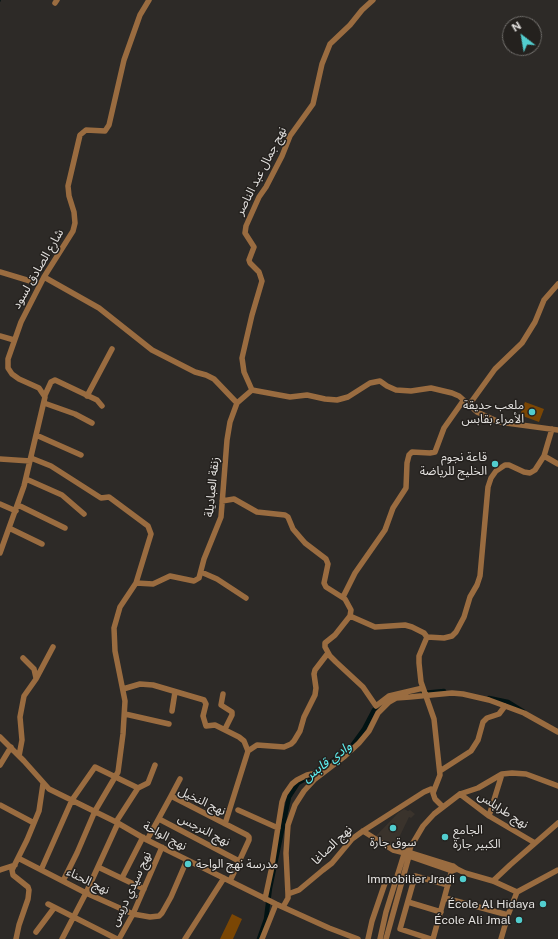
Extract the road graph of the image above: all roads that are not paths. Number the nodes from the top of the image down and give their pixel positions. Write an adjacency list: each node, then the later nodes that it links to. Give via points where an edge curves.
1 (149, 0): 4 (street, شارع الصادق لسود, via 140,16 124,60 110,125 105,131 86,130 80,135 68,186 74,212 73,231)
2 (373, 0): 10 (street, نهج جمال عبد الناصر, via 330,44 322,64 313,104 290,136 246,226 246,233 254,247 249,260 259,272 262,281 242,358 244,372)
3 (0, 272): 5 (street)
4 (44, 277): 5 (street, شارع الصادق لسود); 15 (street, via 99,308 152,350 214,379)
5 (40, 284): 8 (street, شارع الصادق لسود)
6 (558, 284): 17 (street, via 544,300 535,322 522,343 495,370)
7 (0, 336): 8 (street)
8 (14, 340): 11 (street, شارع الصادق لسود, via 8,368 15,376 39,388)
9 (112, 349): 12 (street)
10 (252, 390): 13 (street, via 290,397 307,395 337,400 380,380 396,390 430,388 452,393); 15 (street)
11 (45, 394): 12 (street, via 51,382 55,380); 14 (street)
12 (87, 396): 16 (street, via 97,400)
13 (463, 401): 17 (street); 37 (street, via 444,428 435,452 412,452 409,455 406,488 392,508 385,530 355,573)
14 (44, 403): 18 (street, via 75,414); 20 (street)
15 (237, 403): 27 (street, زنقة العباديلة, via 230,422)
16 (102, 406)
17 (469, 406): 19 (street, via 499,422)
18 (92, 424)
19 (555, 430): 22 (street)
20 (36, 435): 21 (street); 24 (street)
21 (81, 455)
22 (544, 456): 25 (street); 40 (street, via 533,472 524,472 505,464 491,478 477,585 456,632 444,638)
23 (0, 459): 24 (street)
24 (30, 460): 26 (street); 36 (street, via 51,466 100,498 109,497 148,526 151,534)
25 (558, 464)
26 (26, 479): 29 (street); 30 (street, via 62,495)
27 (222, 501): 35 (street, زنقة العباديلة, via 221,517); 37 (street, via 234,499 257,512 288,517 293,529 305,543 326,560 328,564 323,581 326,587)
28 (0, 504): 29 (street)
29 (17, 508): 31 (street); 32 (street)
30 (84, 514)
31 (9, 528): 33 (street); 34 (street)
32 (65, 528)
33 (42, 544)
34 (0, 553)
35 (201, 572): 36 (street, via 196,580 170,576 153,584); 38 (street)
36 (136, 583): 46 (street, via 120,607 114,628 115,651)
37 (343, 597): 39 (street, via 349,604)
38 (246, 598)
39 (350, 616): 40 (street, via 376,627 405,625 424,633); 42 (street, via 325,643)
40 (427, 637): 45 (street, via 419,656)
41 (53, 647): 44 (street)
42 (328, 653): 45 (street, via 363,687 376,706 389,696); 58 (street, via 315,670 315,695 294,741 284,746 257,745)
43 (23, 658): 44 (street, via 34,668)
44 (36, 679): 59 (street, via 22,702 22,740)
45 (423, 688): 49 (street)
46 (123, 689): 47 (street, via 145,684); 52 (street)
47 (175, 692): 51 (street); 54 (street, via 204,700 205,724)
48 (223, 694): 54 (street, via 221,705 232,712)
49 (427, 696): 50 (street, via 463,694); 62 (street, via 434,719); 63 (street, via 396,698 388,702 359,743)
50 (505, 706): 55 (street, via 524,713); 62 (street, via 499,714 485,719 478,740 471,751)
51 (172, 711)
52 (125, 714): 53 (street); 65 (street)
53 (169, 724)
54 (225, 730): 58 (street, via 244,740)
55 (558, 732)
56 (0, 737): 57 (street, نهج الواحة)
57 (10, 747): 59 (street, نهج الواحة); 60 (street)
58 (248, 751): 83 (street)
59 (19, 756): 67 (street, نهج الواحة)
60 (0, 765)
61 (155, 765): 69 (street, via 148,783)
62 (440, 771): 70 (street)
63 (323, 772): 84 (street, via 307,775 292,784 282,802); 90 (street, via 306,788 295,805 288,825)
64 (502, 774): 68 (street, via 526,774); 71 (street, via 478,788); 78 (street)
65 (116, 777): 69 (street); 73 (street, via 97,767 94,768); 77 (street)
66 (180, 779): 72 (street)
67 (43, 784): 73 (street, نهج الواحة); 81 (street, via 39,811)
68 (558, 786)
69 (138, 788): 80 (street)
70 (433, 790): 75 (street, via 435,799); 85 (street, نهج الصاغا, via 424,792)
71 (460, 794): 75 (street); 78 (street, نهج طرابلس)
72 (171, 796): 79 (street, نهج النخيل); 83 (street, نهج النخيل)
73 (72, 800): 77 (street, نهج الواحة); 99 (street)
74 (0, 805): 81 (street)
75 (443, 807): 91 (street, via 423,826)
76 (238, 810): 84 (street)
77 (94, 811): 80 (street, نهج الواحة); 103 (street)
78 (489, 816): 87 (street, نهج طرابلس)
79 (159, 819): 86 (street, نهج النخيل); 94 (street, نهج النرجس)
80 (117, 822): 86 (street, نهج الواحة); 96 (street)
81 (34, 823): 92 (street)
82 (558, 823): 87 (street)
83 (225, 824): 94 (street, نهج النخيل, via 247,835 249,839)
84 (278, 828): 89 (street)
85 (363, 831): 91 (street, via 393,850); 111 (street, نهج الصاغا, via 352,839 332,863 299,890)
86 (145, 838): 88 (street, نهج الواحة); 101 (street, نهج النخيل)
87 (535, 843): 105 (street)
88 (162, 847): 93 (street, نهج الواحة); 108 (street, نهج سيدي دريس)
89 (274, 849): 90 (street); 112 (street)
90 (286, 853): 111 (street)
91 (407, 853): 97 (street); 124 (street, via 399,868)
92 (18, 858): 95 (street); 99 (street, نهج الحناء)
93 (187, 860): 102 (street, نهج الواحة); 120 (street, نهج الحناء, via 171,897 159,916)
94 (239, 861): 104 (street)
95 (14, 865): 98 (street); 125 (street, via 13,875 29,890)
96 (98, 867): 101 (street); 110 (street)
97 (454, 869): 105 (street); 107 (street)
98 (0, 870)
99 (41, 870): 103 (street, نهج الحناء)
100 (558, 870): 109 (street)
101 (122, 878): 108 (street)
102 (224, 878): 104 (street, نهج الواحة); 128 (street)
103 (63, 881): 110 (street, نهج الحناء)
104 (230, 881): 112 (street, نهج الواحة)
105 (493, 882): 109 (street)
106 (385, 883): 131 (street)
107 (448, 886): 113 (street); 114 (street, via 415,876)
108 (144, 889): 120 (street, نهج سيدي دريس)
109 (517, 892): 121 (street)
110 (86, 893): 120 (street, نهج الحناء); 122 (street)
111 (288, 894): 117 (street)
112 (265, 898): 116 (street, نهج الواحة)
113 (445, 898): 119 (street); 121 (street)
114 (408, 902): 119 (street); 132 (street, via 400,929)
115 (48, 904): 118 (street)
116 (276, 904): 117 (street, نهج الواحة); 129 (street)
117 (283, 907): 130 (street, نهج الواحة)
118 (54, 908): 122 (street); 123 (street)
119 (441, 912): 132 (street)
120 (133, 914): 127 (street, نهج سيدي دريس)
121 (508, 915): 133 (street)
122 (73, 917): 126 (street); 127 (street)
123 (36, 932)
124 (384, 938)
125 (16, 939)
126 (62, 939)
127 (118, 939)
128 (185, 939)
129 (262, 939)
130 (358, 939)
131 (368, 939)
132 (432, 939)
133 (501, 939)

